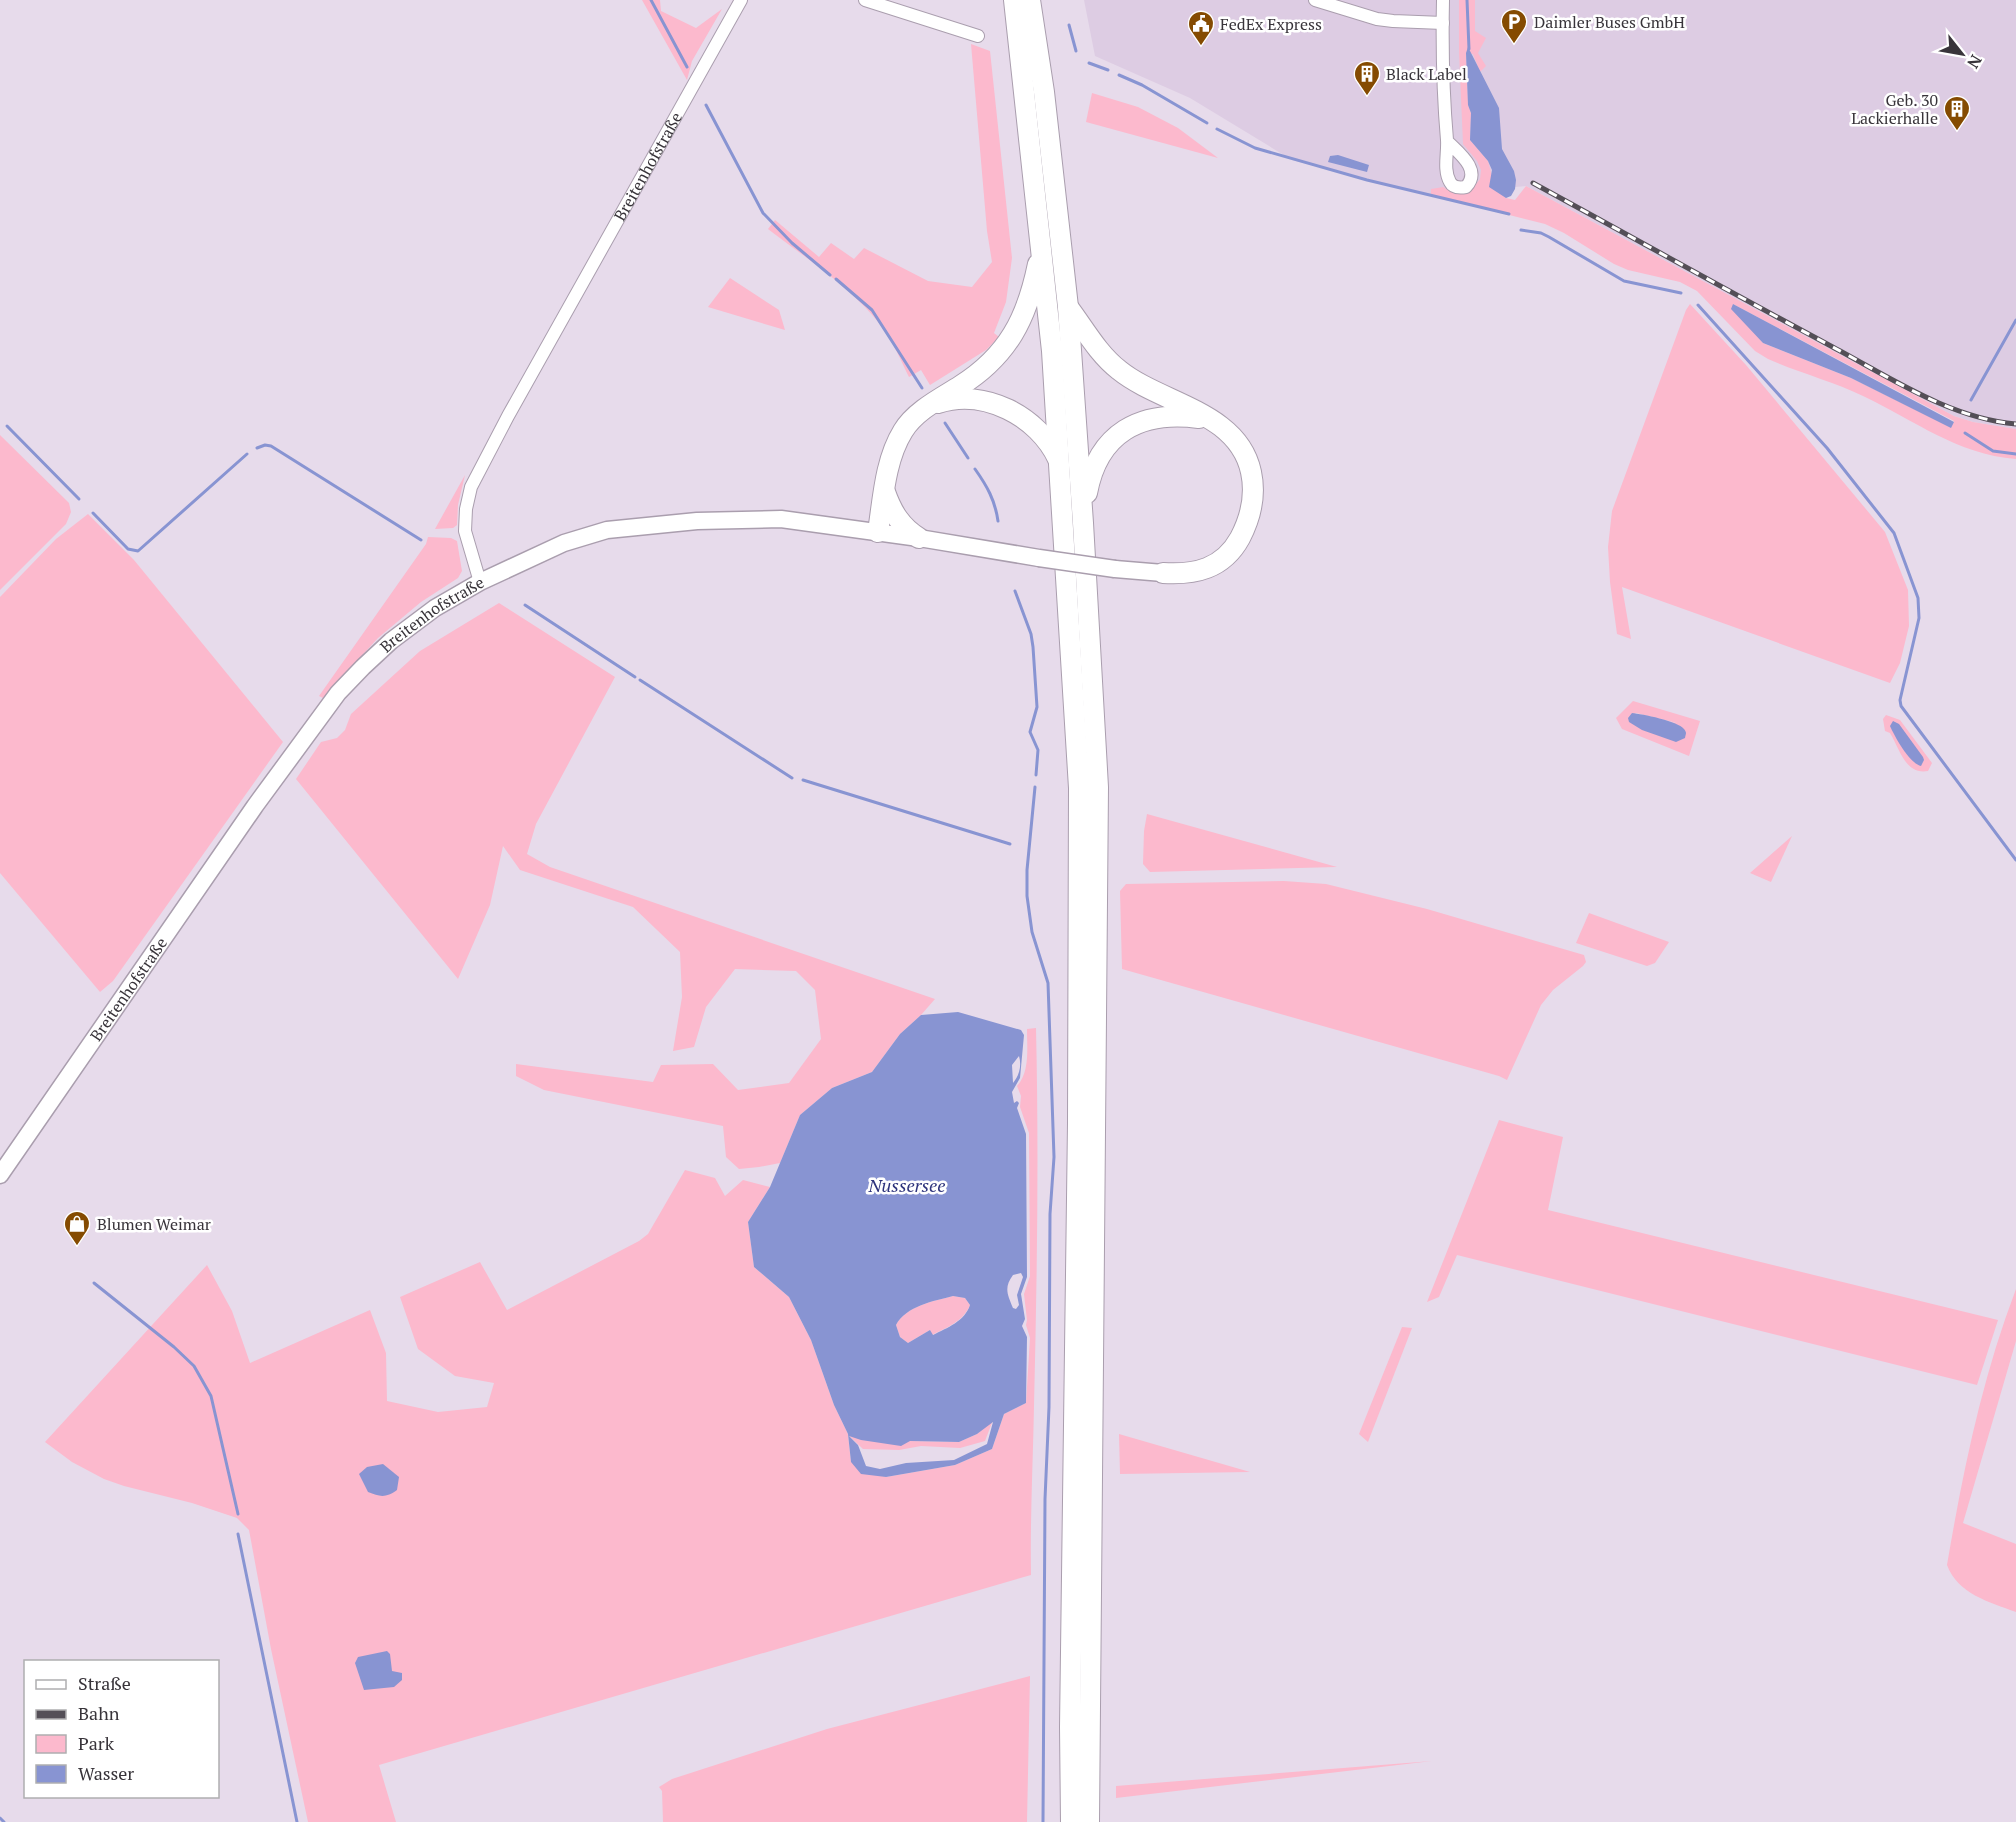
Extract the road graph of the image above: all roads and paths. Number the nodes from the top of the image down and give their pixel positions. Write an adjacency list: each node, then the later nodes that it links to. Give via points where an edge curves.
1 (741, 0): 20 (street, Breitenhofstraße, via 471,487 465,531)
2 (865, 0): 8 (street)
3 (1014, 0): 10 (highway)
4 (1030, 0): 11 (highway)
5 (1315, 0): 7 (street, via 1377,19)
6 (1443, 0): 7 (street)
7 (1443, 23): 9 (street)
8 (978, 36)
9 (1447, 141)
10 (1042, 246): 12 (highway, via 1020,324 998,355 974,377); 14 (highway)
11 (1068, 307): 13 (highway, via 1117,369 1140,386); 16 (highway)
12 (929, 405): 14 (highway, via 949,399 980,400 1015,412 1052,446); 15 (highway, via 904,429 895,447)
13 (1210, 420): 16 (highway, via 1157,417 1126,427 1095,463); 19 (highway, via 1237,441 1249,462 1254,484 1252,508 1235,547 1222,559 1204,570)
14 (1060, 465): 22 (highway, via 1078,788)
15 (885, 492): 17 (highway); 18 (highway, via 897,518)
16 (1083, 523): 23 (highway, via 1098,787)
17 (878, 532): 18 (main road); 20 (main road, via 781,519 697,521 607,531 564,543)
18 (919, 538): 19 (main road, bridge)
19 (1163, 573)
20 (480, 582): 21 (main road, Breitenhofstraße, via 435,608 391,641 338,693)
21 (0, 1174)
22 (1071, 1822)
23 (1089, 1822)

